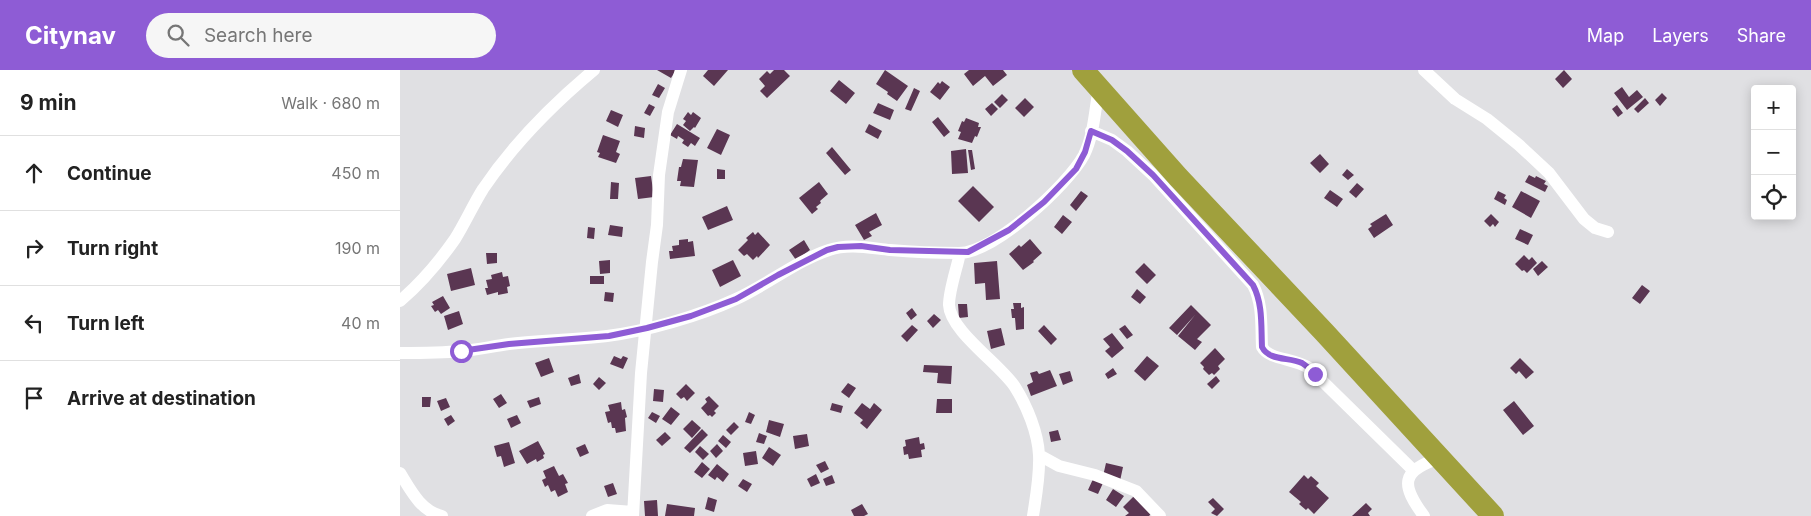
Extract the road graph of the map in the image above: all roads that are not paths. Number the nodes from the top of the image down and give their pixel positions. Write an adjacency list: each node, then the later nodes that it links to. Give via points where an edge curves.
1 (594, 70): 9 (street, via 523,138 483,190 454,239 421,283)
2 (681, 70): 10 (street, via 663,138)
3 (1083, 70): 5 (highway)
4 (1424, 70): 7 (street, via 1454,99 1487,119 1519,145 1549,173 1584,219 1595,228)
5 (1099, 87): 6 (street); 13 (highway, via 1178,177)
6 (1091, 131): 8 (street, via 1076,169 1044,202 1009,230); 14 (street, via 1112,140 1153,175 1253,285 1260,304 1264,351 1270,356 1295,361 1309,368)
7 (1608, 232)
8 (960, 253): 10 (street, via 838,247 736,299); 12 (street, via 949,305 951,314 968,338 1015,388 1034,432)
9 (400, 301)
10 (647, 328): 11 (street, via 609,336 461,351); 16 (street, via 641,373)
11 (400, 353)
12 (1039, 454): 19 (street); 20 (street, via 1058,466 1095,475 1136,491)
13 (1440, 458): 14 (street); 22 (highway)
14 (1414, 471): 21 (street, via 1408,489)
15 (400, 473): 17 (street, via 427,510)
16 (633, 514): 18 (street, via 607,510)
17 (442, 516)
18 (592, 516)
19 (1033, 516)
20 (1160, 516)
21 (1424, 516)
22 (1493, 516)

